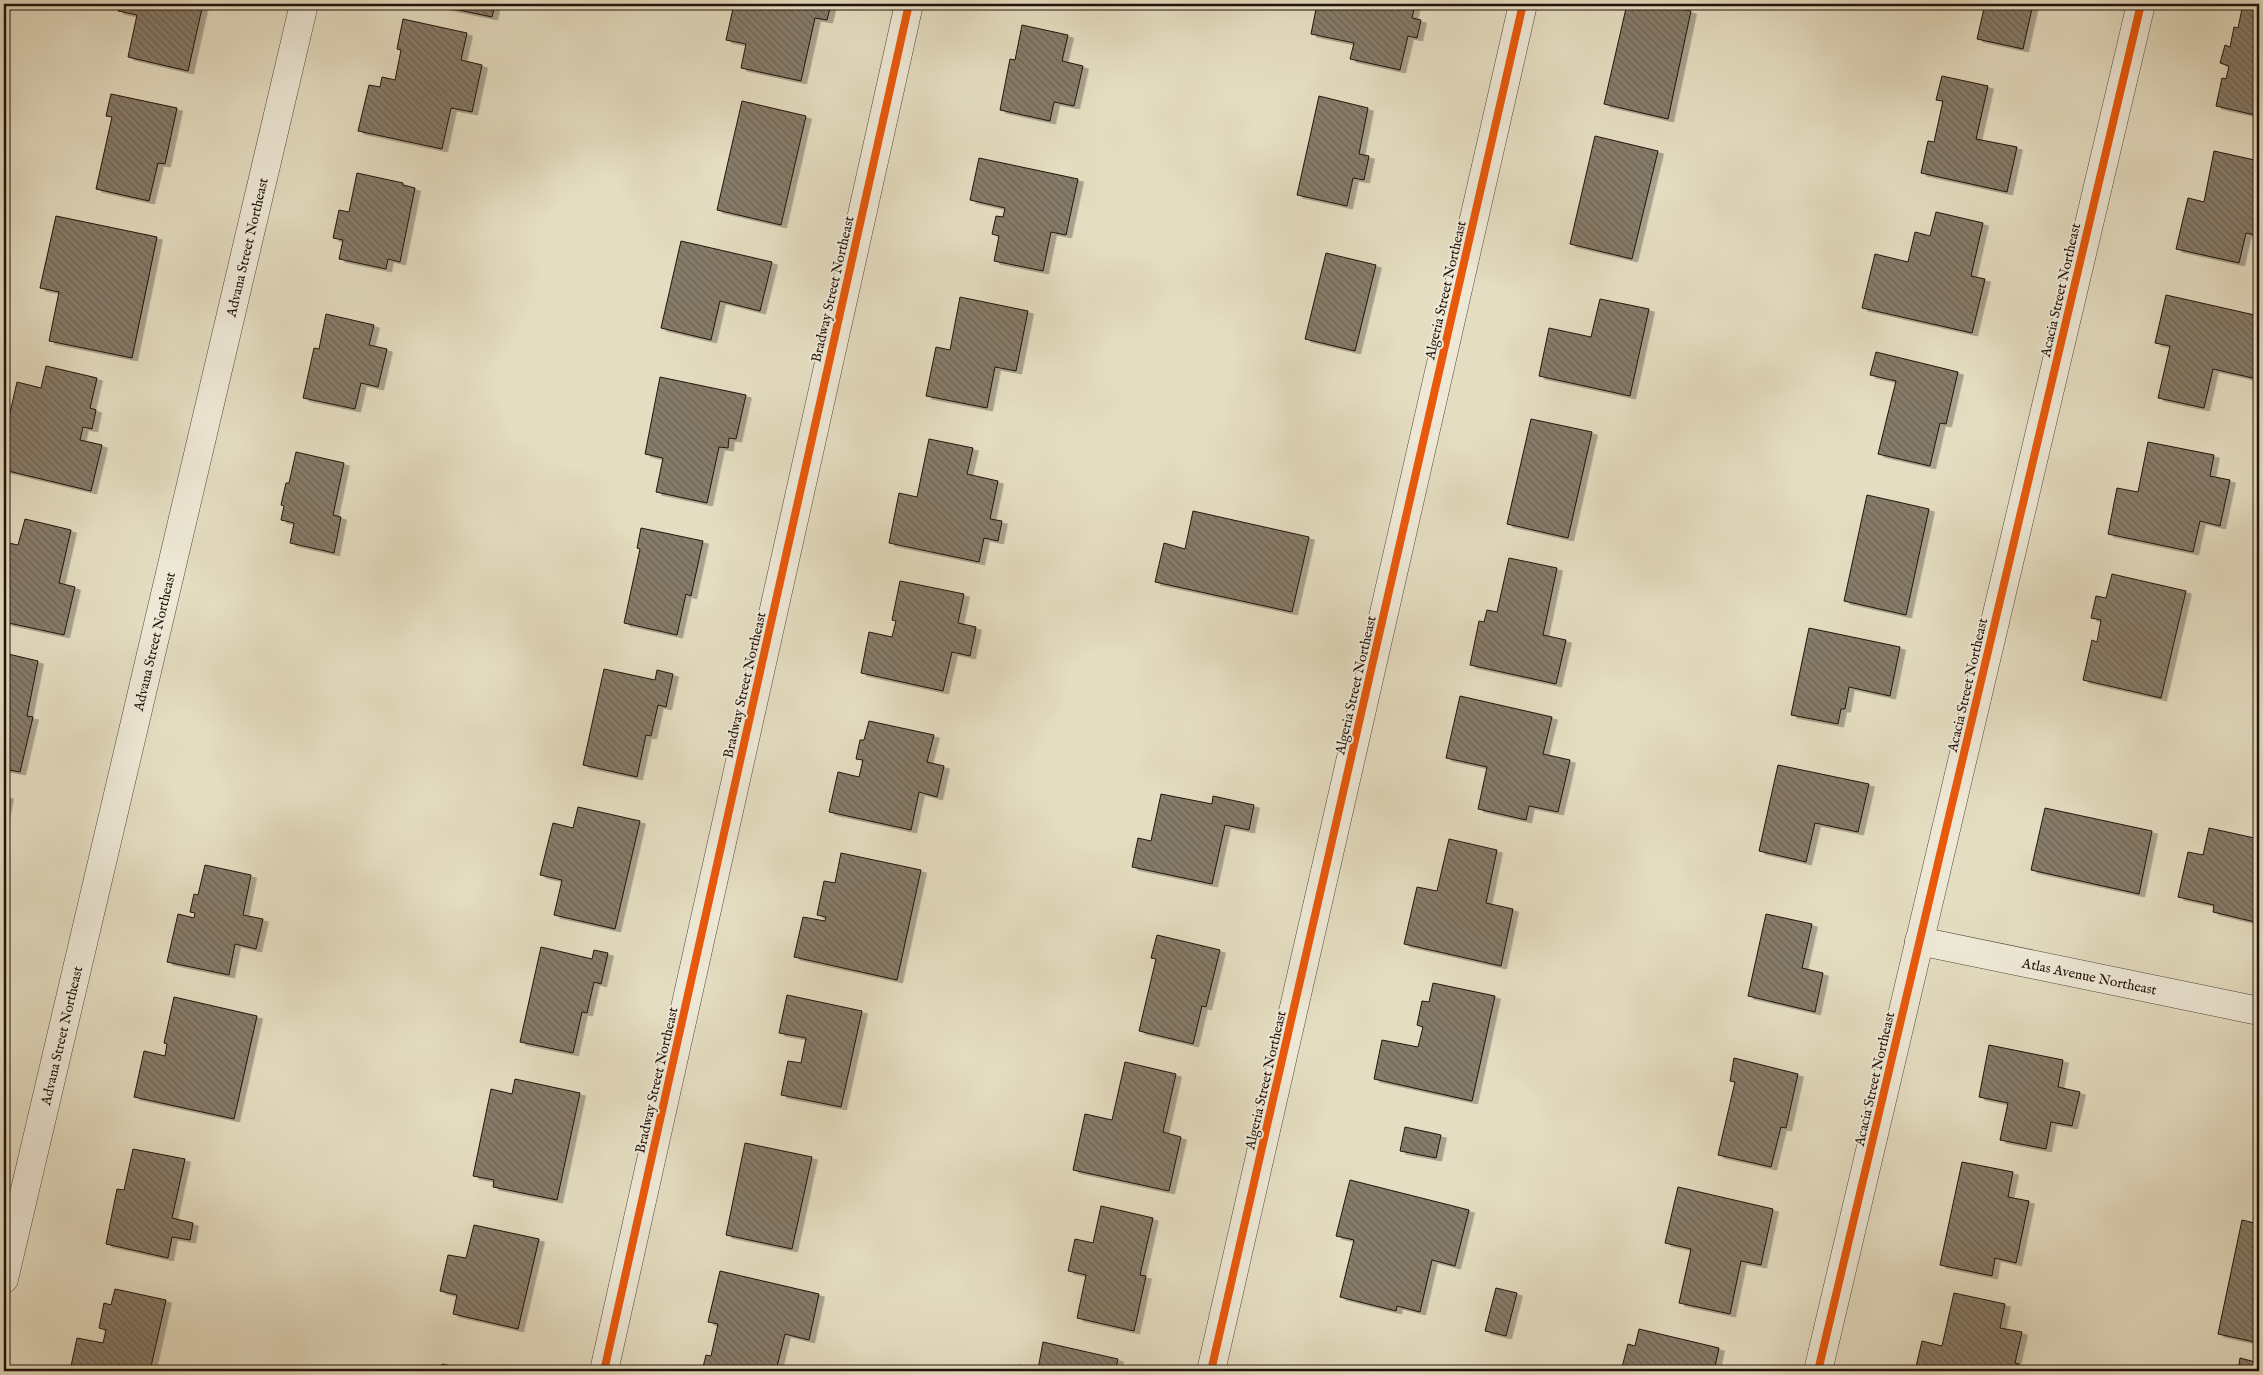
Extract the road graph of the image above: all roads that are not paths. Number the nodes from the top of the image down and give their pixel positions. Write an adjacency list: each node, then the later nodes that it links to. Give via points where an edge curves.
1 (304, 4): 7 (street, Advana Street Northeast)
2 (909, 4): 8 (street, Bradway Street Northeast)
3 (1522, 4): 9 (street, Algeria Street Northeast)
4 (2141, 4): 5 (street, Acacia Street Northeast)
5 (1919, 940): 6 (street, Atlas Avenue Northeast); 10 (street, Acacia Street Northeast)
6 (2259, 1011)
7 (4, 1279)
8 (604, 1371)
9 (1211, 1371)
10 (1818, 1371)

